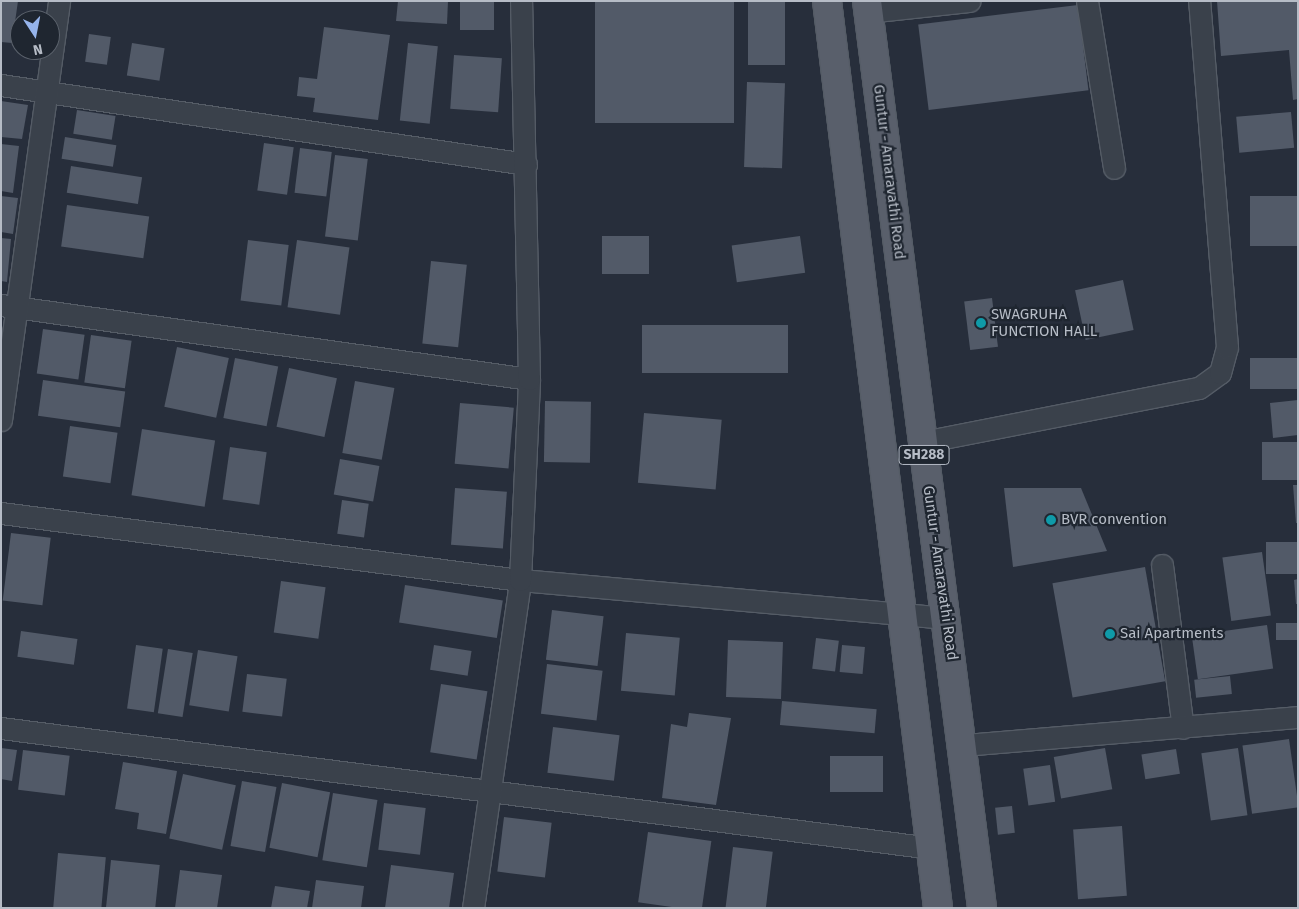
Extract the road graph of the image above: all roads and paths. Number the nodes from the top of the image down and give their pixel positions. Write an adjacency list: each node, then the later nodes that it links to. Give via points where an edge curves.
1 (59, 1): 9 (street)
2 (521, 1): 10 (street)
3 (827, 1): 19 (main road, SH288)
4 (969, 1): 7 (street)
5 (1087, 1): 11 (street)
6 (1199, 1): 15 (street, via 1227,347 1220,372 1199,388)
7 (868, 7): 15 (main road, Guntur - Amaravathi Road / SH288)
8 (1, 85): 9 (street)
9 (48, 91): 10 (street); 12 (street)
10 (526, 164): 13 (street)
11 (1114, 168)
12 (10, 306): 13 (street); 14 (street)
13 (528, 379): 18 (street)
14 (1, 420)
15 (923, 442): 20 (main road, Guntur - Amaravathi Road / SH288)
16 (1, 513): 18 (street)
17 (1162, 565): 23 (street)
18 (520, 580): 19 (street); 25 (street)
19 (902, 613): 20 (street); 26 (main road, SH288)
20 (947, 618): 24 (main road, Guntur - Amaravathi Road / SH288)
21 (1298, 717): 23 (street)
22 (1, 728): 25 (street)
23 (1183, 728): 24 (street)
24 (964, 745): 29 (main road, Guntur - Amaravathi Road / SH288)
25 (486, 794): 26 (street); 27 (street)
26 (931, 848): 28 (main road, SH288)
27 (473, 908)
28 (938, 908)
29 (982, 908)

